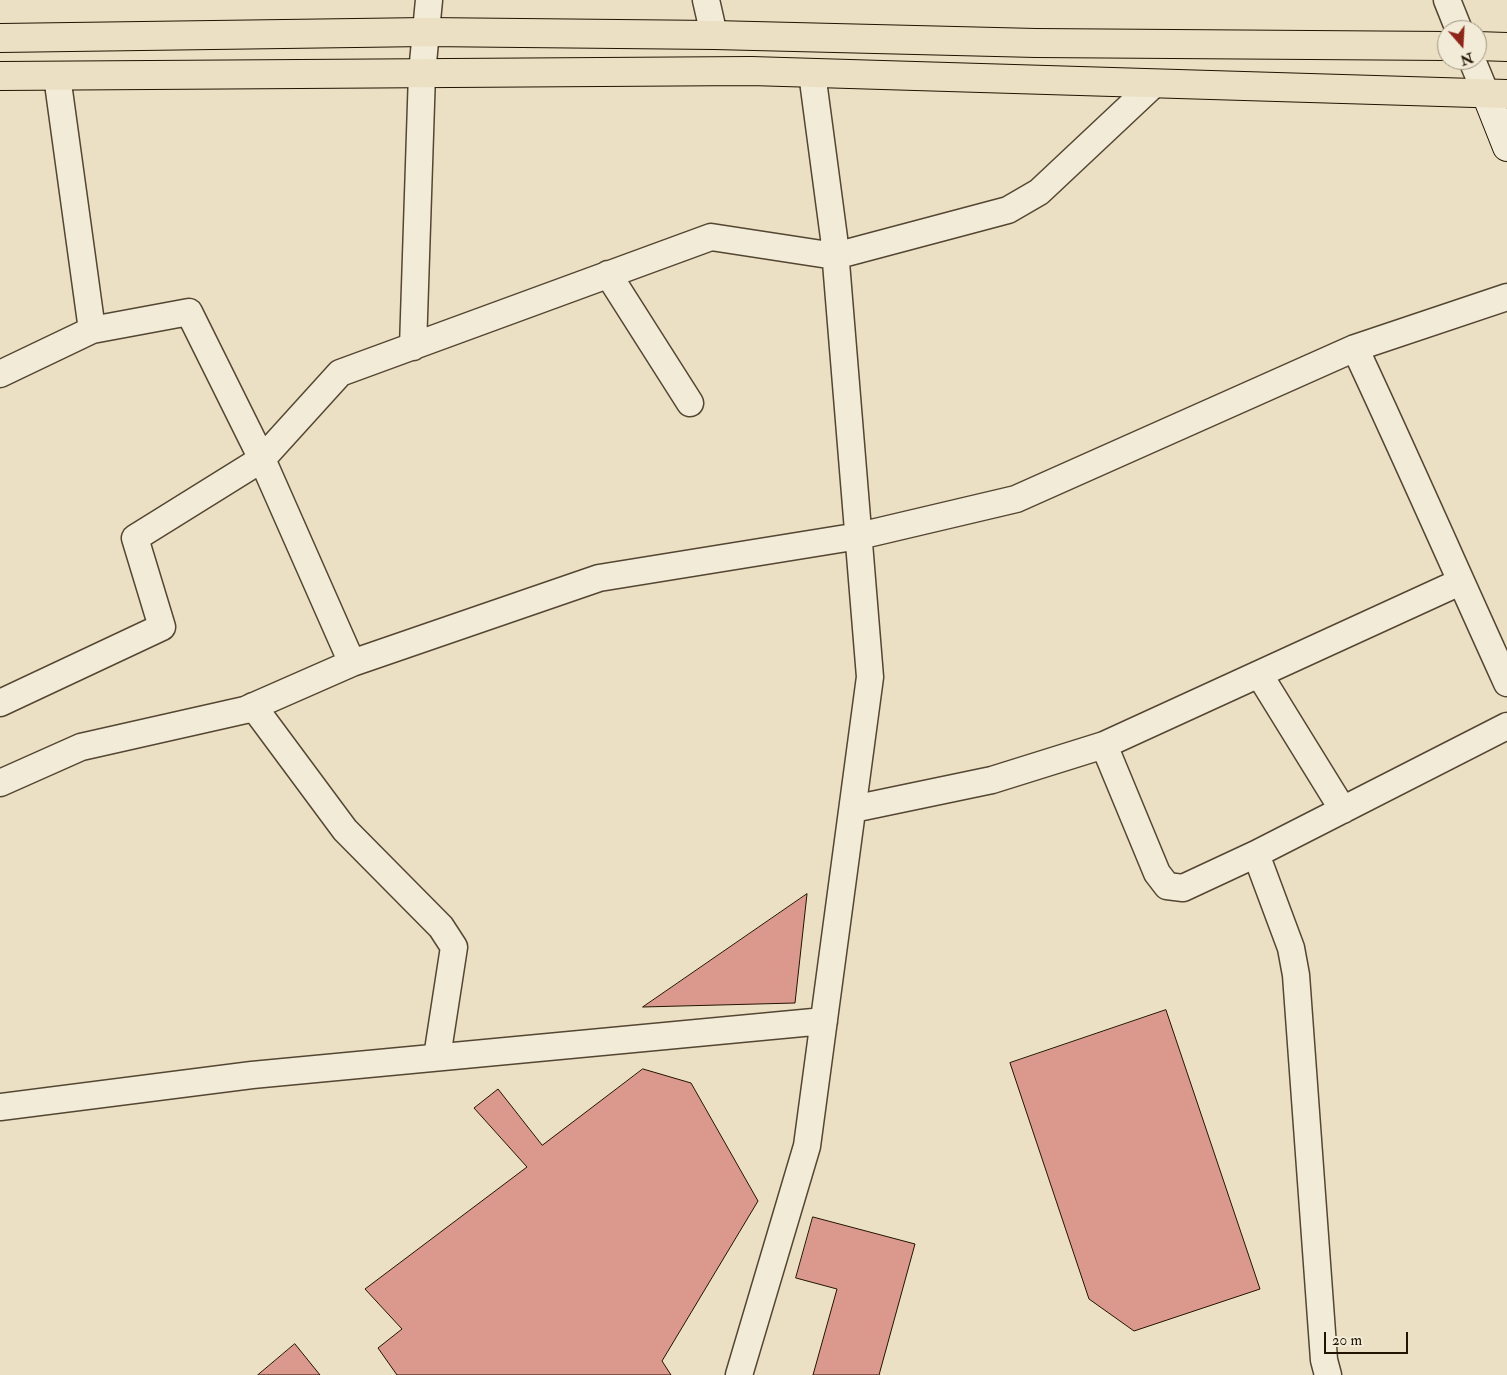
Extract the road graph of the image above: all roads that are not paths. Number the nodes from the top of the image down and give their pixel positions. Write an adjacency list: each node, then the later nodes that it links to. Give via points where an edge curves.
1 (429, 0): 5 (street)
2 (706, 0): 6 (street)
3 (1446, 0): 4 (street)
4 (1455, 20)
5 (426, 32): 6 (main road); 7 (main road); 12 (street)
6 (714, 35): 8 (main road, via 1036,43)
7 (0, 38)
8 (1437, 46)
9 (1487, 46): 10 (main road)
10 (1507, 47)
11 (1479, 70): 17 (street)
12 (422, 73): 13 (main road); 15 (main road); 23 (street)
13 (812, 73): 16 (main road); 19 (street)
14 (0, 76): 15 (main road)
15 (56, 76): 22 (street)
16 (1154, 84): 17 (main road); 19 (street, via 1039,192 1008,210)
17 (1496, 94): 18 (street)
18 (1507, 147)
19 (835, 256): 20 (street, via 711,237); 28 (street)
20 (608, 274): 23 (street); 26 (street)
21 (1507, 297): 24 (street)
22 (92, 330): 25 (street); 27 (street, via 188,312)
23 (413, 347): 27 (street, via 340,373)
24 (1355, 348): 28 (street, via 1016,499); 29 (street)
25 (0, 374)
26 (690, 403)
27 (262, 459): 30 (street); 33 (street, via 135,538 162,627)
28 (859, 536): 30 (street, via 599,578); 38 (street, via 870,677)
29 (1460, 582): 31 (street); 32 (street)
30 (352, 662): 34 (street)
31 (1259, 674): 36 (street); 39 (street)
32 (1507, 683)
33 (0, 703)
34 (253, 706): 37 (street, via 81,747); 42 (street, via 344,830 441,927 454,947)
35 (1507, 726): 39 (street)
36 (1104, 745): 38 (street, via 992,780); 40 (street, via 1157,873 1167,886 1183,888)
37 (0, 783)
38 (853, 809): 41 (street)
39 (1343, 810): 40 (street)
40 (1256, 854): 45 (street, via 1291,948 1296,975 1324,1360)
41 (824, 1021): 42 (street); 44 (street, via 807,1146)
42 (437, 1057): 43 (street, via 252,1075)
43 (0, 1107)
44 (739, 1375)
45 (1328, 1375)

